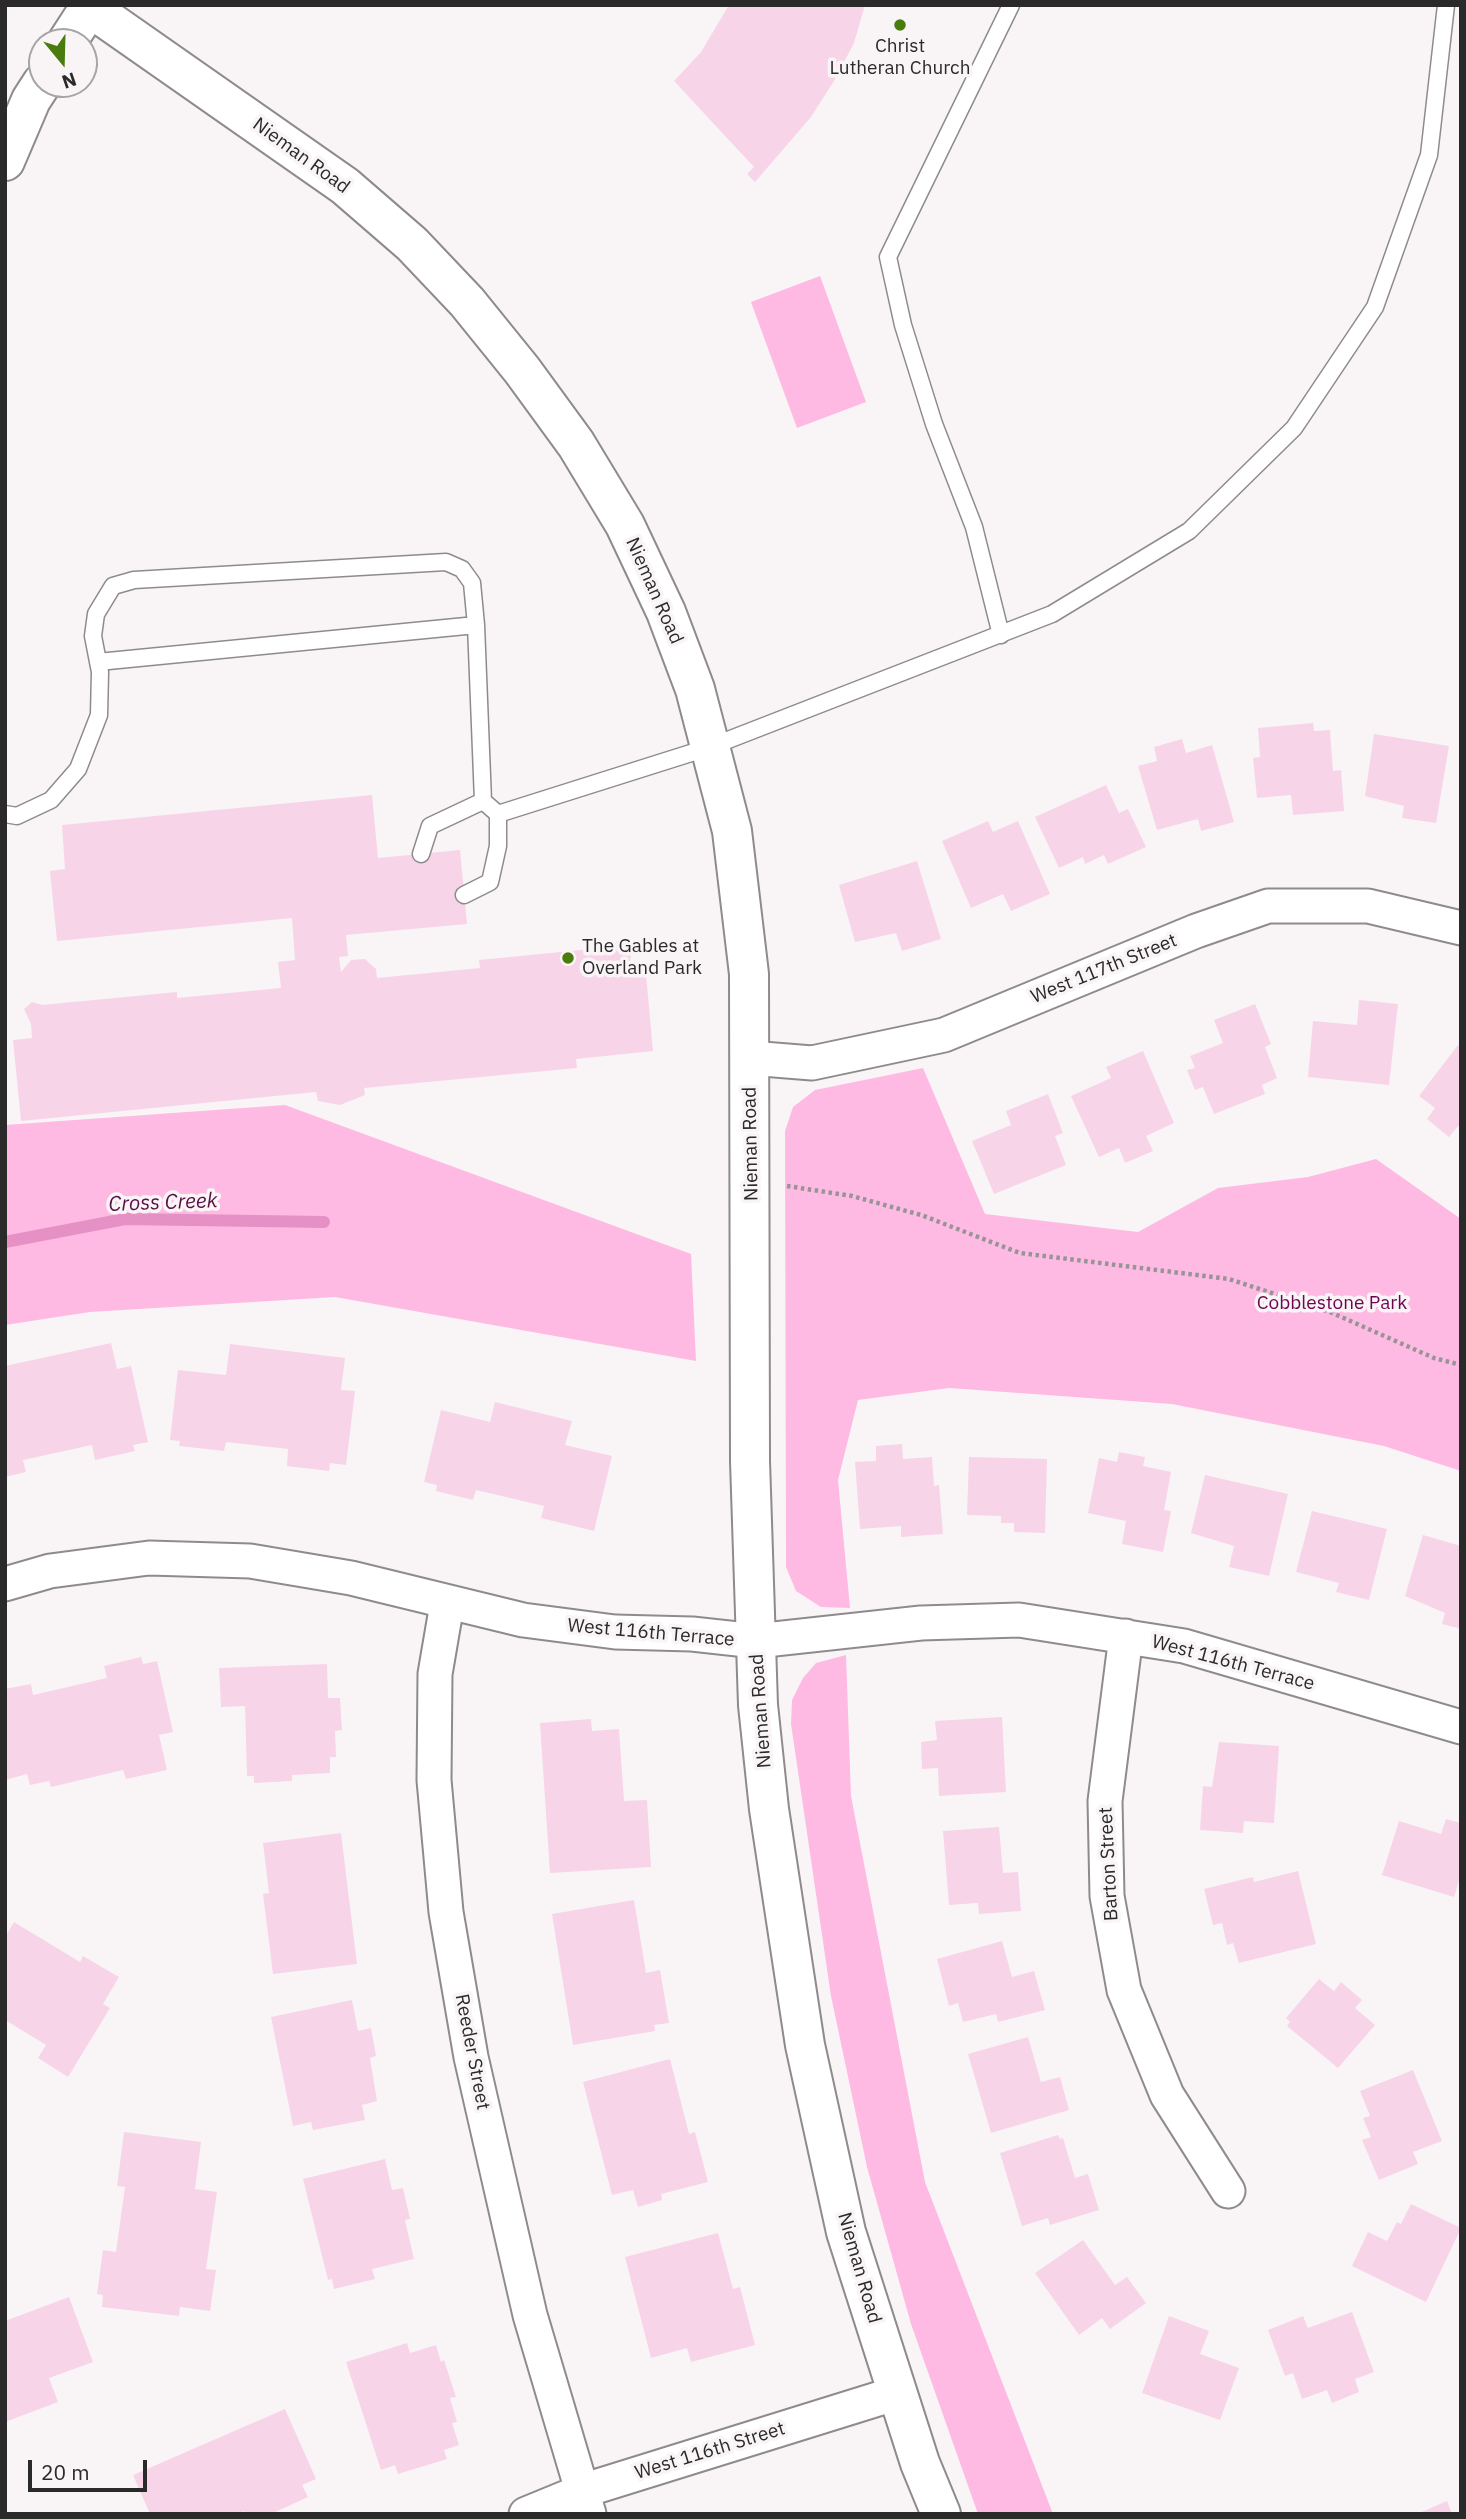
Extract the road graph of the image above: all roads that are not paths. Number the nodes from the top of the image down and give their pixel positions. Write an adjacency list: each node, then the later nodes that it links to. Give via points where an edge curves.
1 (1011, 5): 8 (lane, via 888,257 902,325 974,527)
2 (1446, 5): 8 (lane, via 1429,155 1375,307 1294,428 1189,531 1052,614)
3 (90, 6): 4 (street); 10 (street, Nieman Road, via 345,186 412,244 467,302 576,444 625,525 666,612 695,689)
4 (76, 28)
5 (32, 98): 6 (street)
6 (5, 161)
7 (476, 625): 9 (lane); 9 (lane, via 472,583 462,569 446,562 134,580 113,586 96,614 93,636); 11 (lane)
8 (1000, 635): 10 (lane)
9 (98, 662): 12 (lane, via 99,715 78,769 51,800 17,816)
10 (710, 747): 13 (lane); 17 (street, Nieman Road, via 732,831 742,898)
11 (484, 802): 13 (lane); 14 (lane, via 430,826)
12 (5, 814)
13 (498, 814): 15 (lane, via 498,846 490,882)
14 (421, 854)
15 (464, 895)
16 (1461, 928): 17 (street, West 117th Street, via 1368,906 1268,906 944,1035 812,1063)
17 (750, 1058): 21 (street, Nieman Road, via 750,1461)
18 (5, 1584): 19 (street, West 116th Terrace, via 50,1572 149,1558 250,1561 351,1578)
19 (447, 1604): 21 (street, West 116th Terrace, via 589,1629); 25 (street, Reeder Street, via 435,1674 434,1780 446,1912 471,2057 530,2315)
20 (1126, 1636): 21 (street, West 116th Terrace, via 1019,1620 921,1623); 22 (street, West 116th Terrace, via 1184,1646); 23 (street, Barton Street, via 1105,1801 1107,1896 1124,1990 1167,2095)
21 (756, 1642): 24 (street, Nieman Road, via 769,1809 805,2045 846,2232)
22 (1461, 1727)
23 (1228, 2191)
24 (897, 2393): 25 (street, West 116th Street); 27 (street, Nieman Road)
25 (585, 2502): 26 (street, West 116th Street)
26 (526, 2514)
27 (941, 2514)

